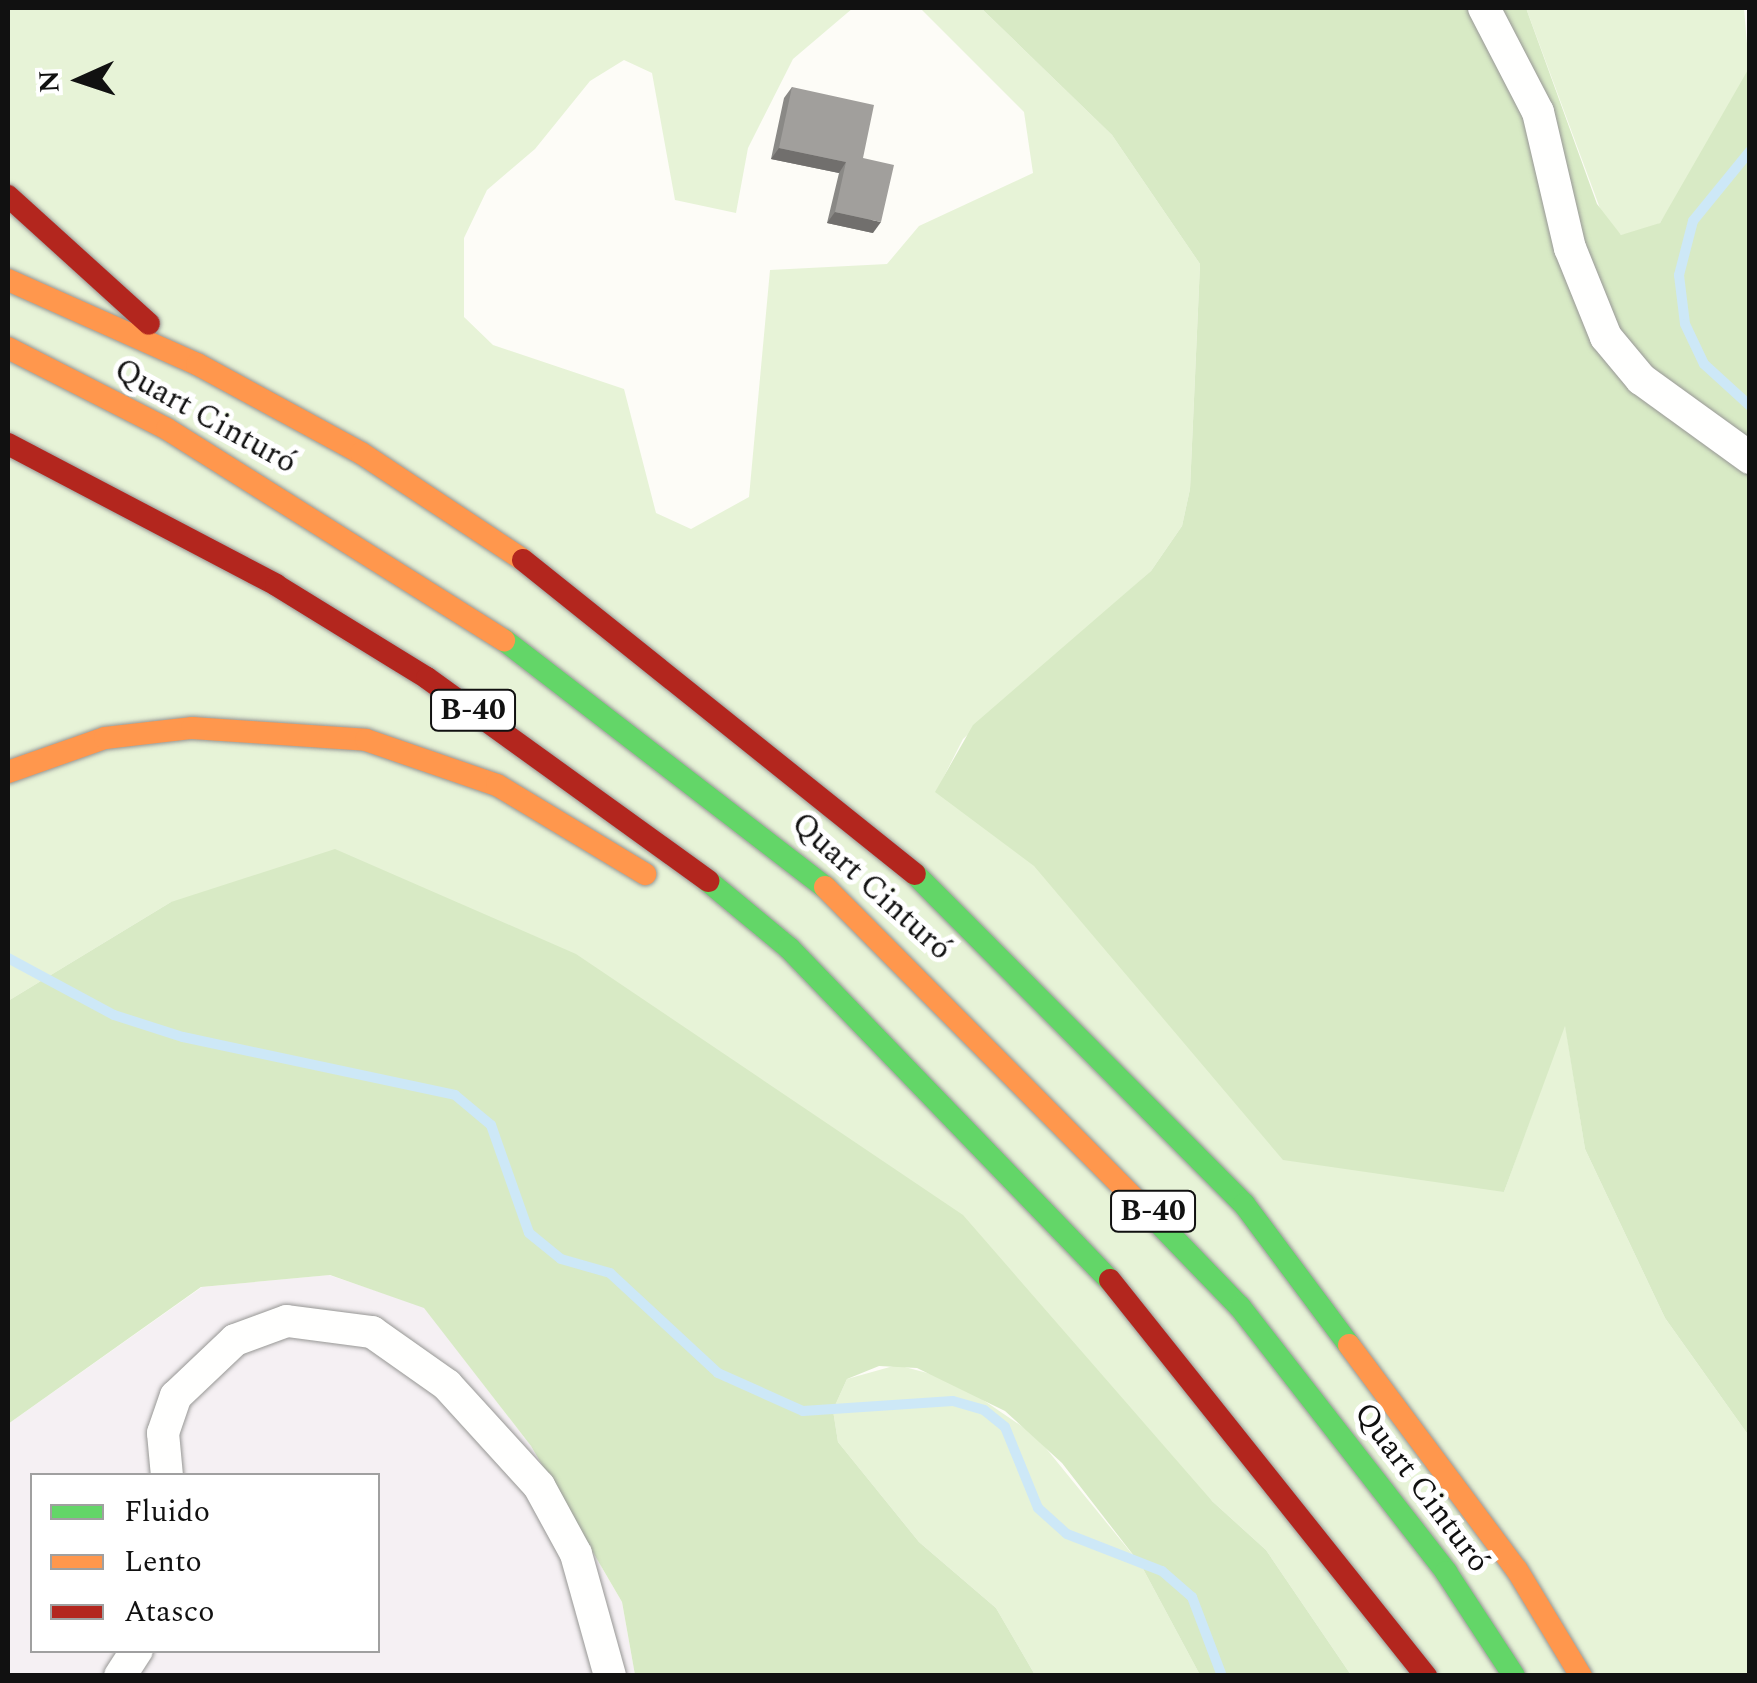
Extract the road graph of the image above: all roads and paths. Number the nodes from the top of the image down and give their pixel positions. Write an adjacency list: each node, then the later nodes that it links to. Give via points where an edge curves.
1 (1484, 8): 7 (street, via 1538,112 1570,248 1606,338 1641,378)
2 (8, 196): 5 (highway)
3 (8, 280): 5 (highway)
4 (8, 348): 17 (highway, Quart Cinturó / B-40, via 167,429 479,622 728,804 887,940 1240,1307 1446,1572)
5 (197, 364): 18 (highway, via 361,453 529,564 809,781 963,916 1244,1204 1517,1570)
6 (8, 444): 11 (highway, B-40, via 276,586 633,819 789,948)
7 (1750, 458)
8 (8, 772): 9 (highway, via 105,738 192,728 366,740 498,785)
9 (668, 890)
10 (772, 970): 11 (highway)
11 (887, 1048): 16 (highway, B-40, via 1042,1201 1232,1415)
12 (168, 1473): 15 (street, via 163,1434 176,1396 235,1340 286,1322 372,1332 447,1386 539,1486 576,1554)
13 (135, 1653): 14 (street)
14 (120, 1676)
15 (610, 1676)
16 (1426, 1676)
17 (1514, 1676)
18 (1581, 1676)

